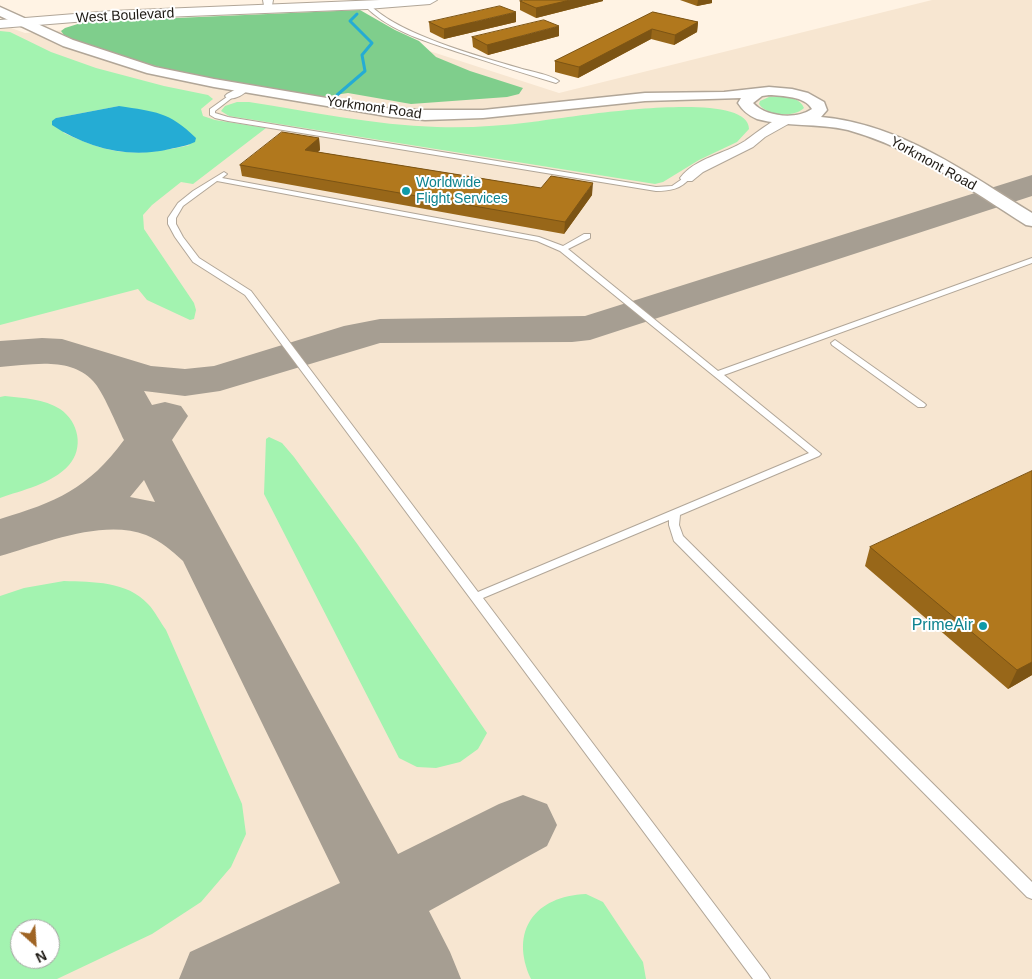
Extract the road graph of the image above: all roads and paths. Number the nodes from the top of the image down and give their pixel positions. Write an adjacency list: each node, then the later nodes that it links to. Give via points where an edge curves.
1 (430, 0): 3 (main road, West Boulevard)
2 (268, 4): 3 (main road, West Boulevard); 5 (main road, West Boulevard)
3 (367, 5): 7 (lane, via 371,11 401,29)
4 (0, 11): 5 (street, Yorkmont Road)
5 (22, 22): 6 (main road, West Boulevard); 8 (street, Yorkmont Road, via 116,60)
6 (0, 24): 8 (street, Yorkmont Road, via 101,66 169,84)
7 (556, 81)
8 (237, 92): 9 (street, Yorkmont Road, via 438,116 645,97); 11 (street, Yorkmont Road, via 388,122 420,125 499,122 673,104 713,105); 13 (lane, via 217,105 212,114)
9 (760, 92): 10 (street, Yorkmont Road, via 796,93); 11 (street, via 746,99 745,103)
10 (819, 105): 12 (street, via 820,110 816,114); 17 (street, Yorkmont Road, via 926,147)
11 (757, 114): 12 (street, Yorkmont Road); 14 (street)
12 (792, 119): 14 (street); 18 (street, Yorkmont Road, via 840,124 891,140)
13 (285, 128): 15 (lane); 16 (lane, via 656,189 675,188)
14 (761, 134): 16 (street)
15 (275, 135)
16 (687, 178)
17 (1032, 208)
18 (1032, 221)
19 (587, 236): 20 (lane)
20 (563, 249): 23 (lane); 26 (lane, via 539,240 220,176 177,208 172,216 172,224 196,260 248,293)
21 (1032, 260): 23 (lane)
22 (835, 343): 24 (lane)
23 (717, 374): 25 (lane, via 816,454)
24 (920, 405)
25 (675, 512): 26 (lane); 27 (lane, via 678,538)
26 (476, 597): 28 (lane)
27 (1032, 892)
28 (762, 979)

